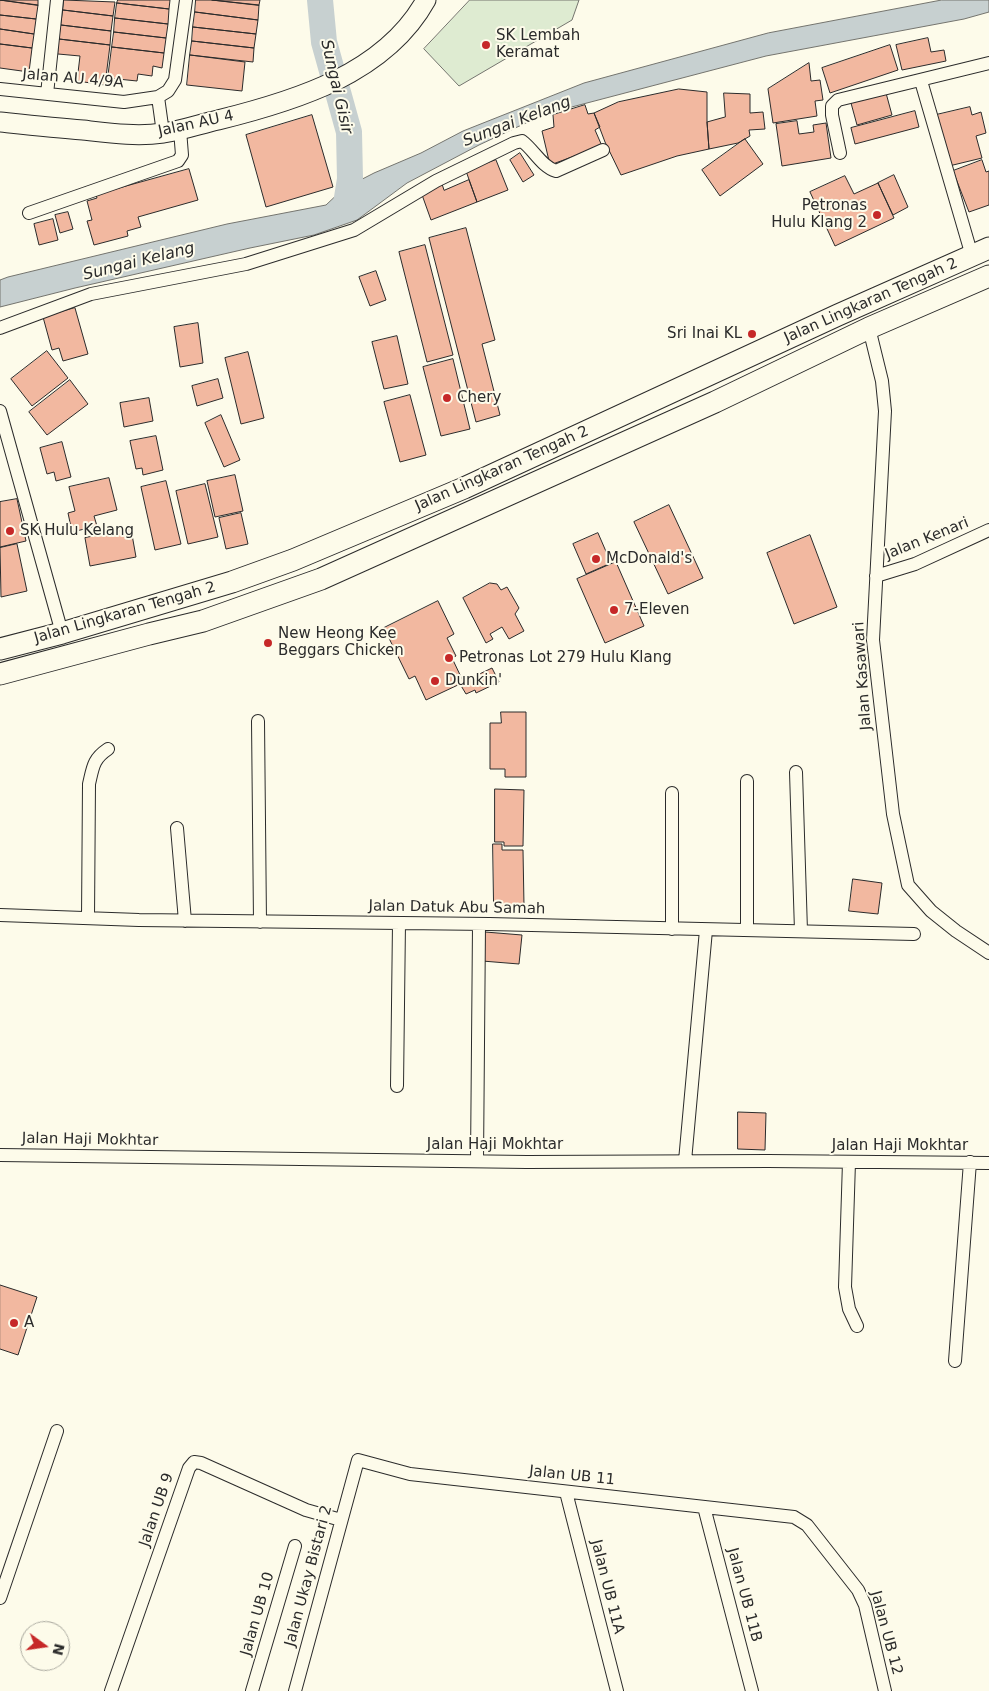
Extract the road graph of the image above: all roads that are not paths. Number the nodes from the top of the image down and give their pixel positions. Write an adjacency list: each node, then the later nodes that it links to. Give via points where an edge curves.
1 (57, 0): 7 (street)
2 (186, 0): 8 (street, via 175,80 168,91)
3 (426, 0): 10 (main road, Jalan AU 4, via 417,16 380,54 345,75 306,94 258,110)
4 (989, 63): 5 (street)
5 (921, 81): 12 (street, via 838,100 832,106); 14 (street)
6 (0, 89): 7 (street, Jalan AU 4/9A)
7 (47, 94): 8 (street, Jalan AU 4/9A, via 124,102)
8 (158, 97): 10 (street)
9 (0, 122): 10 (main road, Jalan AU 4, via 116,134)
10 (171, 132): 13 (street, via 182,155 178,161)
11 (603, 150): 16 (street, via 556,172 522,141 514,143 436,181 354,230 246,264 91,294)
12 (840, 153)
13 (29, 213)
14 (980, 252): 21 (highway, Jalan Lingkaran Tengah 2, via 464,488 293,560 232,582)
15 (989, 276): 17 (highway, Jalan Lingkaran Tengah 2)
16 (0, 328)
17 (869, 328): 20 (street, Jalan Kasawari, via 882,381 884,410); 23 (highway, Jalan Lingkaran Tengah 2, via 715,402 321,579 203,621)
18 (0, 411): 21 (street)
19 (989, 530): 20 (street, Jalan Kenari, via 924,561)
20 (876, 576): 41 (street, Jalan Kasawari, via 874,650 893,814 908,885 931,911)
21 (62, 632): 22 (highway, Jalan Lingkaran Tengah 2)
22 (0, 649)
23 (0, 674)
24 (258, 721): 33 (street)
25 (108, 749): 31 (street, via 98,756 89,784)
26 (796, 772): 39 (street)
27 (747, 781): 38 (street)
28 (672, 793): 36 (street)
29 (177, 828): 32 (street)
30 (0, 915): 31 (street, Jalan Datuk Abu Samah)
31 (88, 918): 32 (street, Jalan Datuk Abu Samah)
32 (185, 921): 33 (street, Jalan Datuk Abu Samah)
33 (260, 922): 34 (street, Jalan Datuk Abu Samah)
34 (399, 923): 35 (street, Jalan Datuk Abu Samah); 42 (street)
35 (479, 925): 36 (street, Jalan Datuk Abu Samah); 44 (street)
36 (672, 929): 37 (street, Jalan Datuk Abu Samah)
37 (706, 930): 38 (street, Jalan Datuk Abu Samah); 45 (street)
38 (747, 930): 39 (street, Jalan Datuk Abu Samah)
39 (801, 931): 40 (street, Jalan Datuk Abu Samah)
40 (914, 934)
41 (989, 953)
42 (397, 1086)
43 (0, 1155): 44 (street, Jalan Haji Mokhtar)
44 (478, 1161): 45 (street, Jalan Haji Mokhtar)
45 (685, 1161): 46 (street, Jalan Haji Mokhtar)
46 (849, 1162): 47 (street, Jalan Haji Mokhtar); 49 (street, via 845,1287 848,1309)
47 (970, 1162): 48 (street, Jalan Haji Mokhtar); 50 (street)
48 (989, 1163)
49 (857, 1326)
50 (955, 1361)
51 (57, 1431): 58 (street)
52 (355, 1470): 53 (street, Jalan UB 11, via 358,1460 410,1474); 56 (street, Jalan Ukay Bistari 2)
53 (566, 1492): 54 (street, Jalan UB 11); 62 (street, Jalan UB 11A)
54 (704, 1507): 55 (street, Jalan UB 11); 63 (street, Jalan UB 11B)
55 (794, 1518): 64 (street, Jalan UB 12, via 807,1525 858,1590 865,1605)
56 (341, 1520): 59 (street, Jalan UB 9, via 306,1510 194,1462 189,1468); 61 (street, Jalan Ukay Bistari 2)
57 (295, 1546): 60 (street, Jalan UB 10)
58 (0, 1598)
59 (111, 1691)
60 (252, 1691)
61 (295, 1691)
62 (618, 1691)
63 (752, 1691)
64 (884, 1691)

